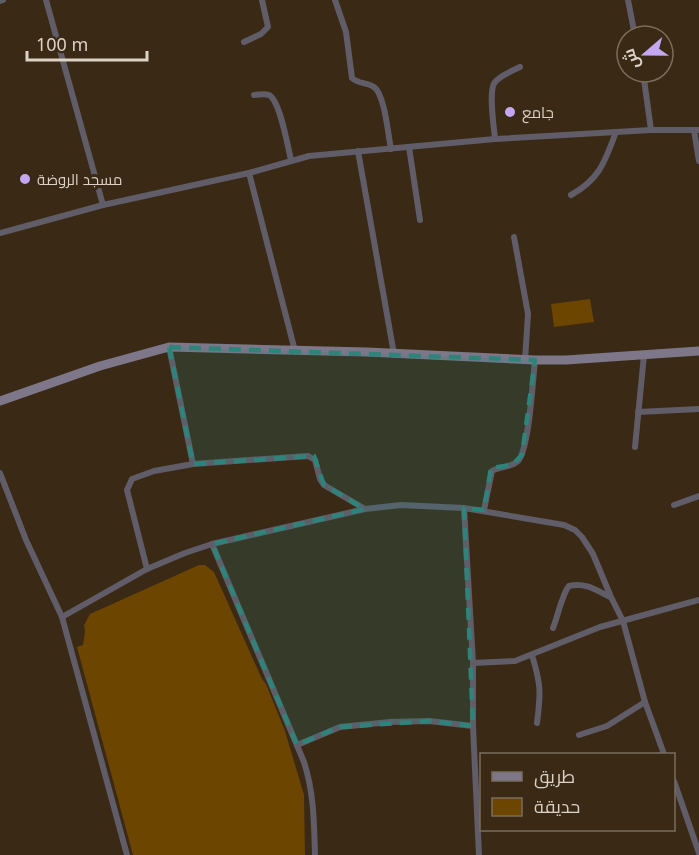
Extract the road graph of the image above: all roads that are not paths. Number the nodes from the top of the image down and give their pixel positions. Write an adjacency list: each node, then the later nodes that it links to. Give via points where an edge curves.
1 (46, 0): 21 (street)
2 (262, 0): 6 (street, via 268,27)
3 (335, 0): 15 (street, via 346,32 352,78 372,86 380,95)
4 (628, 0): 5 (street)
5 (633, 24)
6 (244, 42)
7 (520, 67): 13 (street, via 493,84)
8 (645, 84): 10 (street)
9 (254, 95): 17 (street, via 272,98)
10 (651, 130): 11 (street); 12 (street)
11 (696, 130): 18 (street)
12 (616, 132): 13 (street); 20 (street, via 593,179)
13 (495, 139): 14 (street)
14 (409, 147): 15 (street); 22 (street)
15 (391, 149): 16 (street)
16 (358, 151): 17 (street); 28 (street)
17 (291, 160): 19 (street)
18 (699, 160)
19 (249, 173): 21 (street); 26 (street)
20 (571, 195)
21 (103, 205): 23 (street)
22 (420, 220)
23 (0, 233)
24 (514, 237): 30 (street, via 528,314)
25 (169, 347): 26 (street); 32 (street); 36 (street)
26 (295, 351): 28 (street)
27 (699, 351): 29 (street)
28 (394, 354): 30 (street)
29 (644, 355): 31 (street); 34 (street)
30 (525, 360): 31 (street)
31 (535, 360): 42 (street, via 522,455 512,465 492,471)
32 (0, 401)
33 (699, 409): 34 (street)
34 (638, 412): 35 (street)
35 (635, 447)
36 (193, 464): 41 (street, via 311,457 324,485); 44 (street, via 136,476 128,485)
37 (0, 473): 47 (street)
38 (699, 496): 39 (street)
39 (674, 505)
40 (464, 508): 41 (street, via 401,505); 42 (street); 51 (street)
41 (365, 509): 43 (street)
42 (484, 510): 45 (street, via 575,530 593,554)
43 (212, 544): 44 (street); 56 (street)
44 (147, 569): 47 (street)
45 (611, 597): 48 (street); 49 (street, via 587,585 569,586)
46 (699, 600): 48 (street)
47 (62, 617): 60 (street)
48 (623, 621): 50 (street); 52 (street)
49 (553, 628)
50 (532, 655): 51 (street, via 515,661); 53 (street, via 541,694)
51 (473, 663): 54 (street)
52 (645, 702): 55 (street, via 607,726); 57 (street)
53 (537, 723)
54 (473, 726): 56 (street, via 429,720 340,727); 62 (street)
55 (579, 735)
56 (297, 746): 61 (street, via 312,786)
57 (664, 753)
58 (675, 784): 59 (street)
59 (699, 853)
60 (127, 855)
61 (315, 855)
62 (479, 855)

